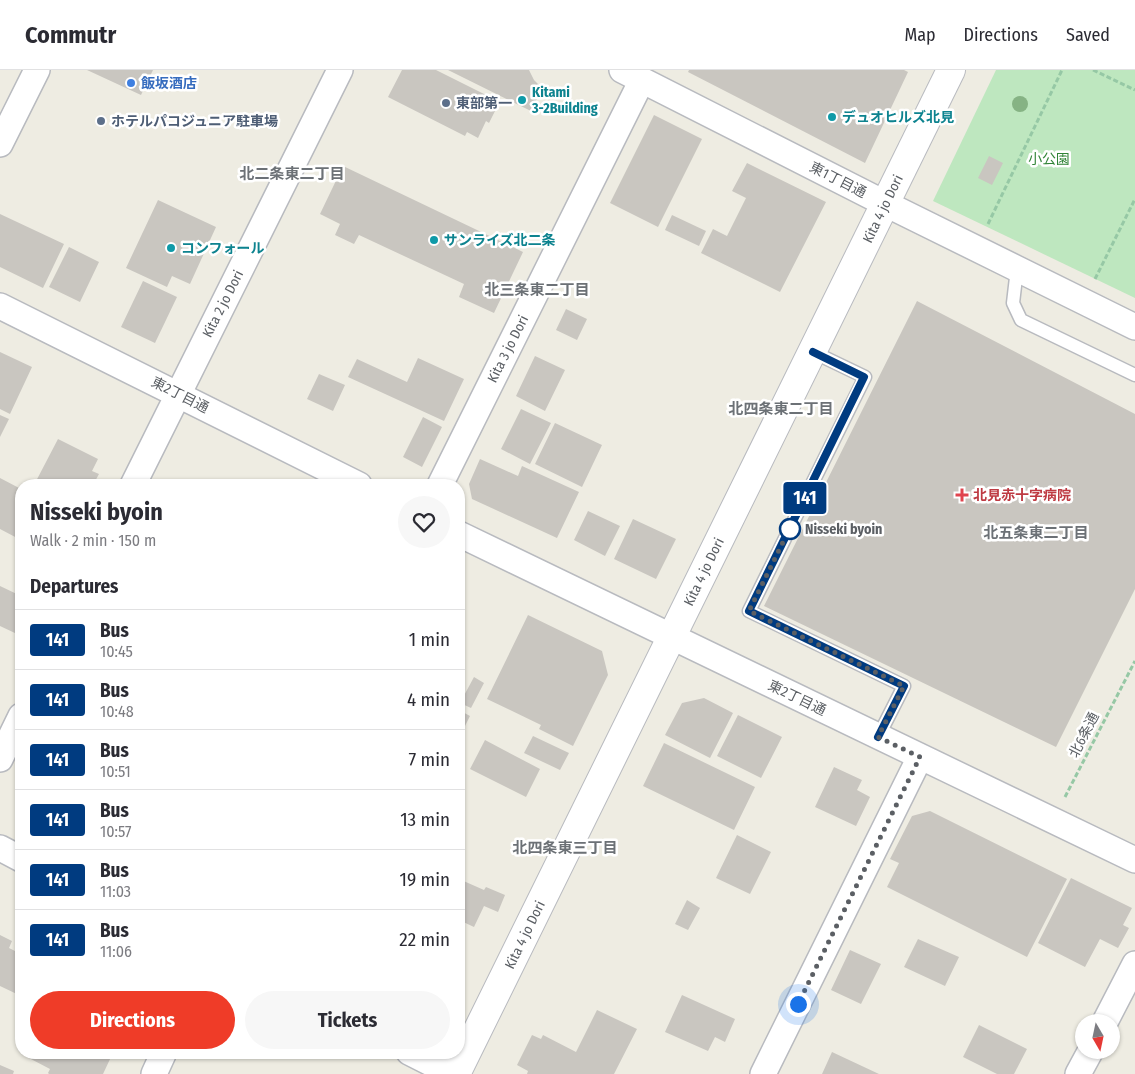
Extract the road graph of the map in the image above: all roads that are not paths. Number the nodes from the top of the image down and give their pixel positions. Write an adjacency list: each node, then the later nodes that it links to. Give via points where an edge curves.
1 (36, 70): 5 (street)
2 (340, 70): 12 (street, Kita 2 jo Dori)
3 (951, 70): 6 (street, Kita 4 jo Dori)
4 (632, 75): 6 (street, 東1丁目通); 15 (street, Kita 3 jo Dori)
5 (0, 144)
6 (886, 204): 7 (street, 東1丁目通); 10 (street, Kita 4 jo Dori)
7 (1017, 269): 9 (street, 東1丁目通); 11 (lane, via 1013,303 1022,320)
8 (0, 306): 12 (street, 東2丁目通)
9 (1135, 327)
10 (813, 352): 17 (street, Kita 4 jo Dori); 19 (lane, via 864,377 749,611 904,686)
11 (1135, 375)
12 (178, 394): 13 (street, Kita 2 jo Dori); 14 (street, 東2丁目通)
13 (136, 479)
14 (347, 479)
15 (443, 479)
16 (465, 537): 17 (street, 東2丁目通)
17 (672, 637): 19 (street, 東2丁目通); 27 (street, Kita 4 jo Dori)
18 (15, 728): 21 (street)
19 (878, 737): 20 (street, 東2丁目通)
20 (920, 757): 24 (street, 東2丁目通); 35 (street)
21 (0, 759)
22 (0, 848): 23 (street)
23 (15, 856)
24 (1135, 860)
25 (1135, 964): 26 (street)
26 (1109, 1014)
27 (465, 1056)
28 (161, 1059): 32 (street)
29 (423, 1059): 33 (street)
30 (463, 1059): 34 (street, Kita 4 jo Dori)
31 (1086, 1059): 36 (street)
32 (154, 1074)
33 (452, 1074)
34 (456, 1074)
35 (763, 1074)
36 (1078, 1074)

